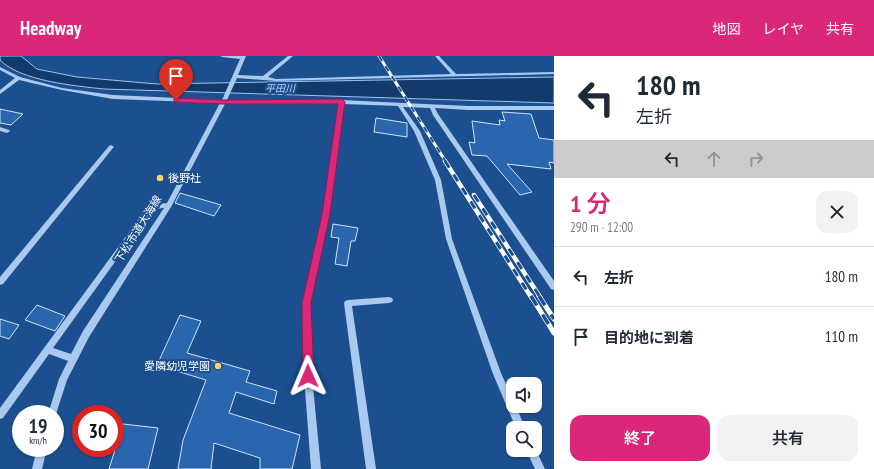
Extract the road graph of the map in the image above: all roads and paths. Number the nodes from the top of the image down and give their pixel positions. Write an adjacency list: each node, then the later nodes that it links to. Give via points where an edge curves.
1 (222, 56): 4 (street)
2 (291, 56): 10 (street)
3 (438, 56): 7 (street)
4 (244, 57): 8 (street, 下松市道大海線)
5 (0, 68): 9 (street)
6 (554, 73): 7 (street)
7 (454, 75): 10 (street, via 276,80)
8 (236, 76): 10 (street); 12 (street, 下松市道大海線)
9 (18, 78): 11 (street); 12 (street, via 62,89 113,97)
10 (264, 78)
11 (0, 93)
12 (224, 100): 13 (street); 20 (street, 下松市道大海線)
13 (342, 102): 14 (street); 32 (street, via 326,214 306,303 308,376)
14 (399, 104): 15 (street); 28 (street, via 417,131 438,180 449,239 497,374)
15 (432, 107): 16 (street); 22 (street)
16 (554, 108)
17 (0, 129): 18 (street)
18 (7, 131)
19 (111, 147): 21 (street)
20 (169, 205): 24 (street, via 151,207); 25 (street, 下松市道大海線, via 86,334)
21 (0, 282)
22 (554, 287)
23 (388, 300): 33 (street, via 348,303)
24 (47, 350): 25 (street); 27 (street)
25 (73, 359): 26 (street, 下松市道大海線)
26 (55, 405)
27 (0, 415)
28 (518, 421)
29 (40, 457): 31 (street)
30 (534, 457): 34 (street)
31 (37, 469)
32 (316, 469)
33 (371, 469)
34 (540, 469)

